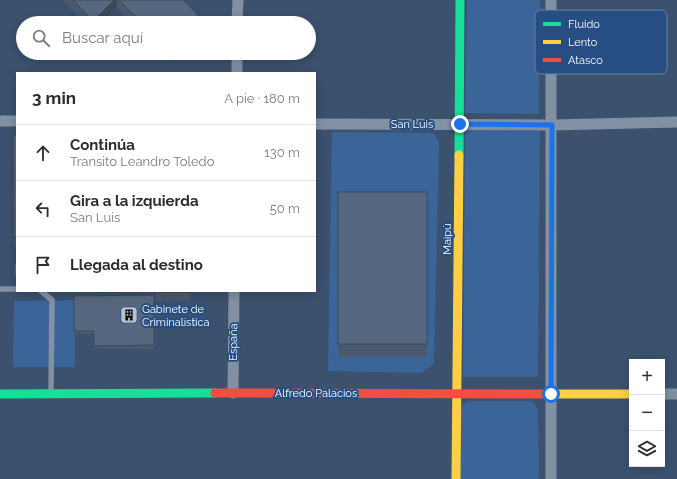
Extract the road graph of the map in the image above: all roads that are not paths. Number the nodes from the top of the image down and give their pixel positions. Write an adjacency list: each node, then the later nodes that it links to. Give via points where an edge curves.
1 (238, 0): 3 (street)
2 (460, 0): 11 (street, Maipú)
3 (238, 16)
4 (237, 60): 5 (street)
5 (237, 72)
6 (552, 74): 12 (street)
7 (0, 121): 8 (street)
8 (16, 121)
9 (677, 122): 12 (street, San Luis)
10 (316, 124): 11 (street, San Luis)
11 (460, 124): 12 (street, San Luis); 20 (street, Maipú)
12 (552, 125): 21 (street)
13 (0, 289): 14 (lane)
14 (16, 289)
15 (42, 292): 17 (lane, via 52,300)
16 (234, 292): 18 (street, España)
17 (51, 393): 18 (street, Alfredo Palacios); 19 (street, Alfredo Palacios)
18 (233, 393): 20 (street, Alfredo Palacios)
19 (0, 394)
20 (458, 394): 21 (street, Alfredo Palacios); 25 (street, Maipú)
21 (551, 394): 22 (street, Alfredo Palacios); 26 (street)
22 (629, 394)
23 (665, 394): 24 (street)
24 (677, 394)
25 (456, 479)
26 (551, 479)

